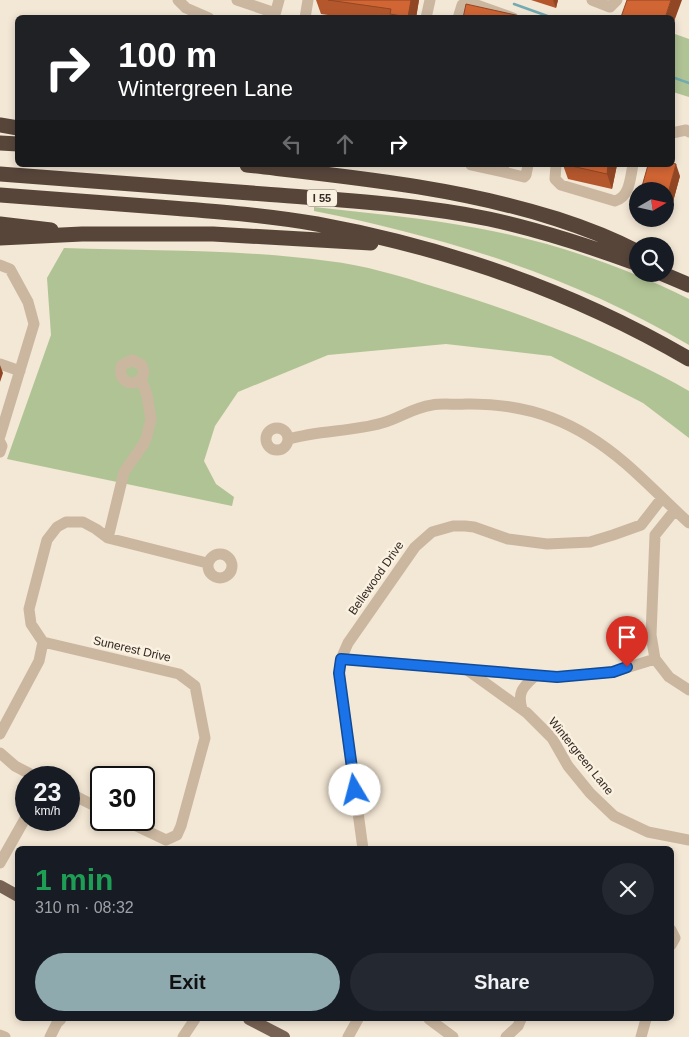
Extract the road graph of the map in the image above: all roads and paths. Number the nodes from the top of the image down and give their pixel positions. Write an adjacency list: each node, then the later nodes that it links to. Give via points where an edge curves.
1 (178, 0): 9 (street)
2 (192, 0): 9 (street)
3 (237, 0): 10 (street)
4 (279, 0): 10 (street)
5 (308, 0): 11 (street)
6 (430, 0): 12 (street)
7 (592, 0): 8 (street, via 610,7)
8 (616, 0)
9 (195, 15)
10 (274, 15)
11 (306, 15)
12 (427, 15)
13 (459, 15): 14 (street, via 462,5 474,4)
14 (505, 15)
15 (0, 125): 16 (highway)
16 (15, 128)
17 (688, 129): 18 (street)
18 (675, 132)
19 (0, 143): 20 (highway)
20 (15, 144)
21 (262, 167): 32 (highway, via 394,183 465,196 562,221 613,238)
22 (527, 167): 25 (street, via 524,177)
23 (556, 167): 24 (street, via 555,179 561,185 615,201 626,194)
24 (633, 167)
25 (503, 168)
26 (0, 174): 33 (highway, I 55, via 442,210 537,231)
27 (0, 195): 31 (highway, I 55, via 267,217)
28 (0, 224): 29 (highway)
29 (82, 234): 30 (highway); 31 (highway, via 246,235)
30 (0, 238)
31 (414, 246): 35 (highway, I 55, via 495,270 550,291 634,329)
32 (629, 247)
33 (629, 261)
34 (0, 265): 37 (street, via 10,269 28,302 34,324)
35 (689, 359)
36 (0, 364): 37 (street)
37 (20, 371): 39 (street)
38 (141, 379): 48 (street, via 150,420 145,442 124,472)
39 (3, 413): 40 (street)
40 (0, 436)
41 (289, 439): 44 (street, via 384,423 409,410 433,404 512,407 566,423 590,436 626,463)
42 (0, 442): 43 (street)
43 (0, 452)
44 (662, 498): 45 (street); 47 (street, Bellewood Drive, via 640,525)
45 (674, 510): 46 (street); 49 (street, via 655,535)
46 (689, 522)
47 (634, 527): 49 (street, via 645,528); 52 (street, Bellewood Drive, via 590,542 547,544 508,540 465,526 432,532 415,547 348,643)
48 (108, 538): 50 (street); 51 (street, via 83,522 66,522 57,527 47,540 29,609 31,624)
49 (655, 541): 53 (street, via 651,635)
50 (207, 563)
51 (43, 642): 58 (street, via 39,660); 62 (street, Sunerest Drive, via 179,674 195,686 205,738 181,826 177,836 166,840)
52 (341, 659): 54 (street); 64 (street, Bellewood Drive, via 339,673)
53 (655, 659): 55 (street, via 613,672); 56 (street, via 669,677)
54 (466, 669): 55 (street); 57 (street, Wintergreen Lane)
55 (535, 676): 57 (street, via 519,694)
56 (689, 690)
57 (522, 709): 63 (street, Wintergreen Lane, via 552,738 568,766 614,816 648,832)
58 (0, 734)
59 (0, 753): 60 (street)
60 (15, 766)
61 (18, 831): 65 (street)
62 (147, 831)
63 (689, 840)
64 (363, 846)
65 (0, 863)
66 (2, 891): 67 (main road)
67 (15, 895)
68 (58, 1021): 78 (street)
69 (194, 1021): 79 (street)
70 (254, 1021): 80 (main road)
71 (357, 1021): 81 (street)
72 (431, 1021): 82 (street)
73 (520, 1021): 76 (street)
74 (645, 1021): 83 (street)
75 (0, 1035): 77 (street)
76 (512, 1035)
77 (5, 1037)
78 (50, 1037)
79 (182, 1037)
80 (284, 1037)
81 (348, 1037)
82 (453, 1037)
83 (641, 1037)

